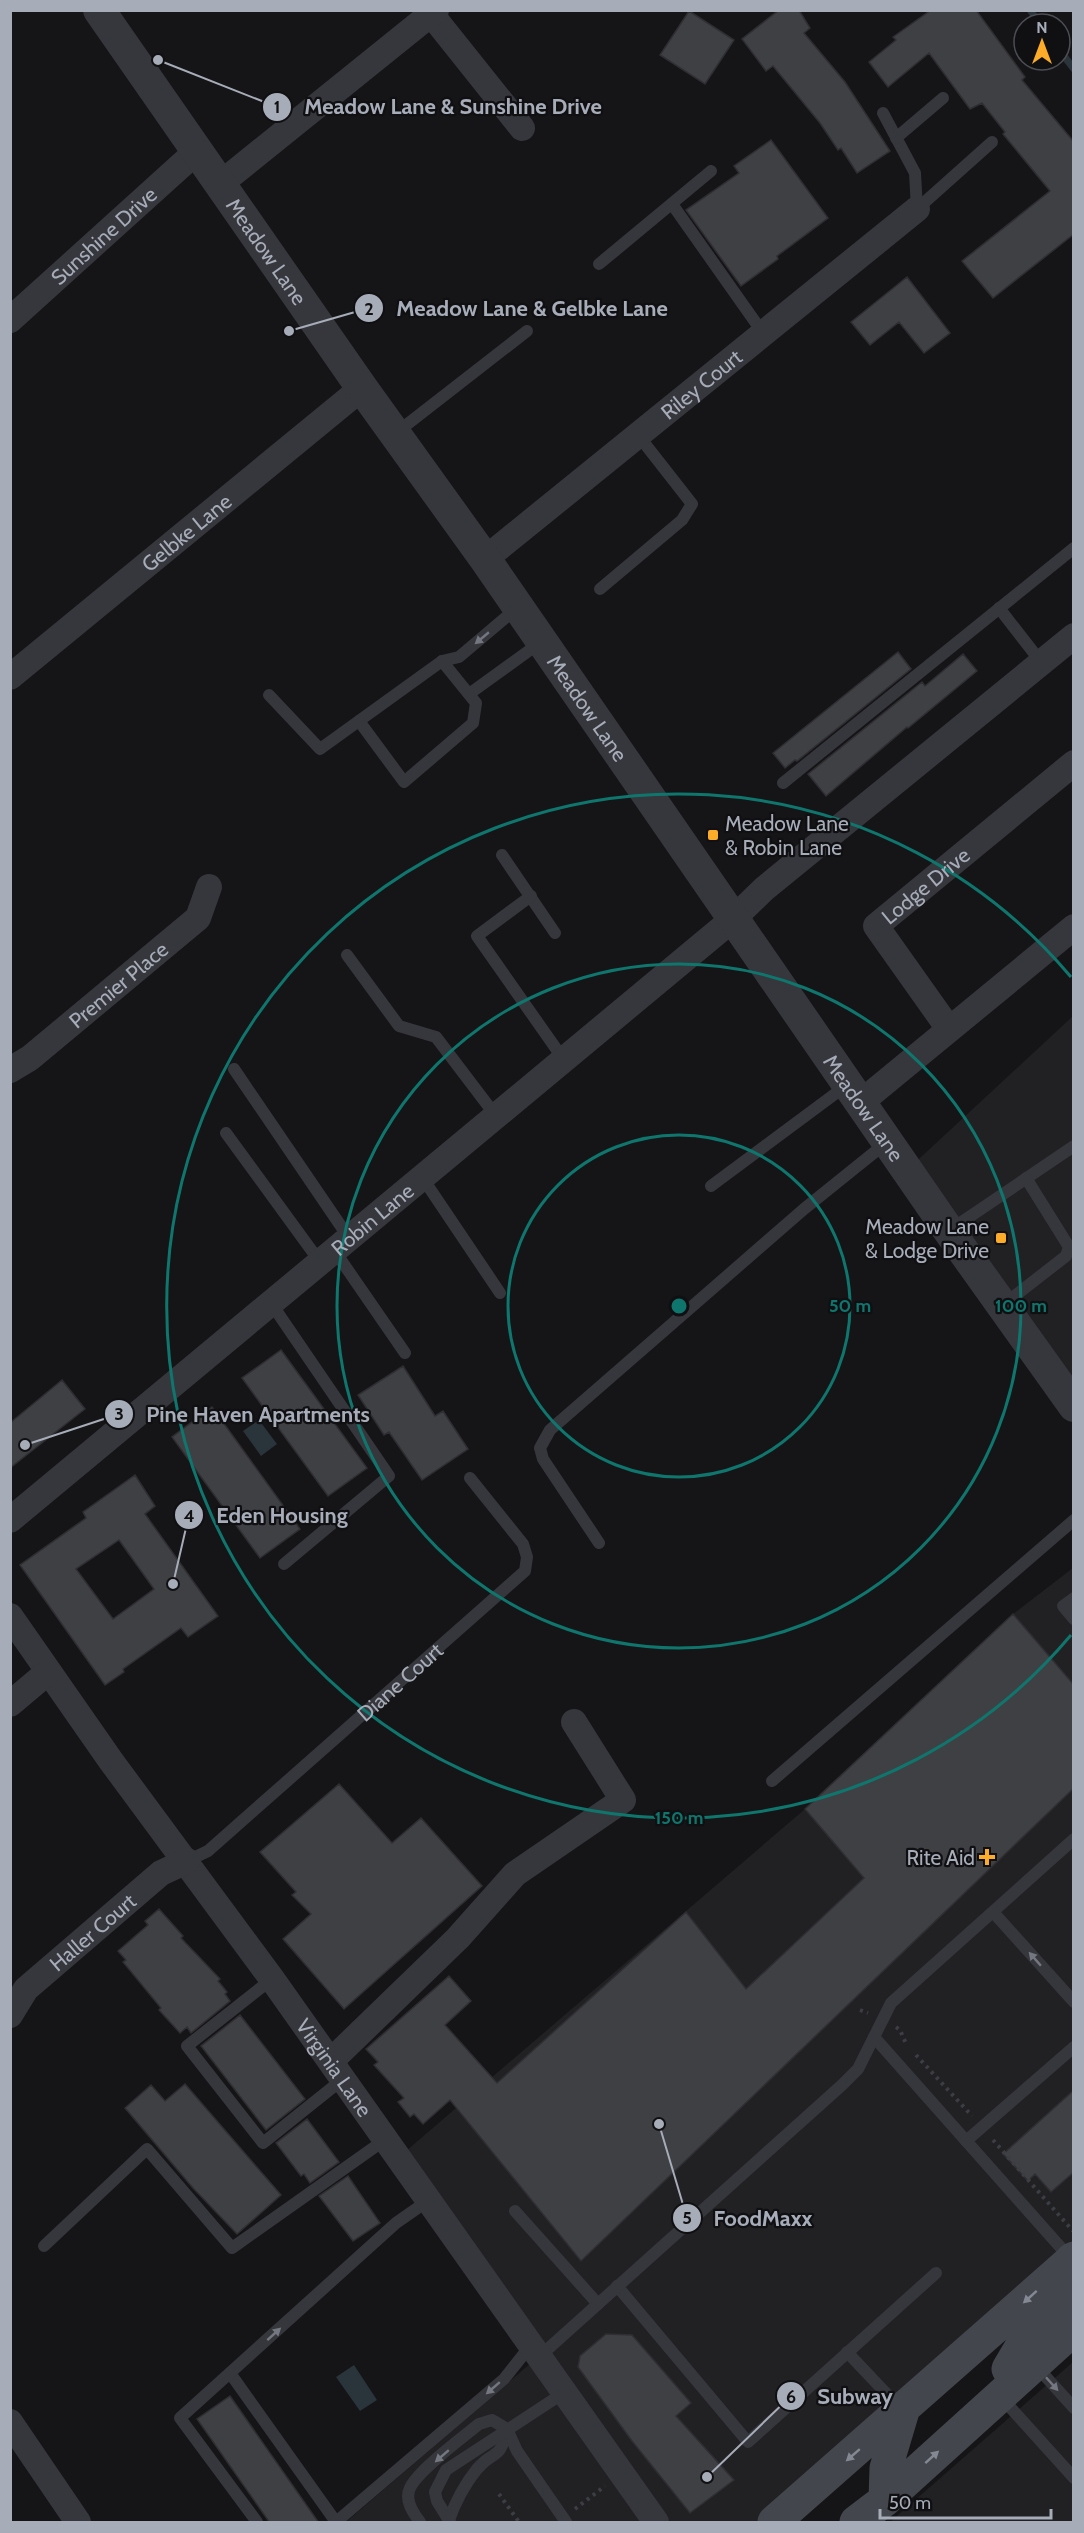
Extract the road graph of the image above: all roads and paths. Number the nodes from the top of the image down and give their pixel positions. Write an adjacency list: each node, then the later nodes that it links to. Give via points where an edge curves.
1 (99, 10): 8 (street, Meadow Lane)
2 (433, 12): 5 (street); 10 (street)
3 (943, 98): 6 (lane)
4 (883, 113): 6 (lane)
5 (522, 128)
6 (896, 138): 12 (lane, via 915,173)
7 (992, 142): 12 (lane)
8 (197, 151): 10 (street, Meadow Lane); 14 (street, Sunshine Drive)
9 (711, 171): 11 (lane)
10 (220, 184): 17 (street, Meadow Lane)
11 (672, 204): 13 (lane); 16 (lane)
12 (917, 209): 16 (street, Riley Court)
13 (599, 264)
14 (10, 320)
15 (527, 331): 18 (lane)
16 (763, 333): 19 (street, Riley Court)
17 (362, 388): 18 (street, Meadow Lane); 29 (street, Gelbke Lane)
18 (395, 434): 21 (street, Meadow Lane)
19 (638, 435): 21 (street, Riley Court); 22 (lane, via 692,504 682,519)
20 (1074, 548): 24 (lane)
21 (485, 559): 23 (street, Meadow Lane)
22 (600, 588)
23 (518, 607): 26 (street, Meadow Lane); 27 (lane, one-way to 27, via 459,657)
24 (999, 608): 28 (lane); 34 (lane)
25 (1074, 636): 28 (street, Robin Lane)
26 (542, 642): 30 (lane); 38 (street, Meadow Lane)
27 (442, 661): 30 (lane); 32 (lane)
28 (1041, 662): 38 (street, Robin Lane, via 764,889)
29 (10, 677)
30 (469, 694): 32 (lane, via 476,703 474,723 404,782)
31 (269, 695): 32 (lane, via 320,749)
32 (359, 721)
33 (1074, 763): 42 (street, Lodge Drive, via 876,926)
34 (783, 783)
35 (502, 855): 37 (lane)
36 (209, 887): 45 (street, Premier Place, via 198,918 30,1058)
37 (531, 896): 40 (lane); 43 (lane, via 477,936)
38 (733, 920): 43 (street, Robin Lane); 46 (street, Meadow Lane)
39 (1074, 927): 42 (street)
40 (555, 933)
41 (347, 956): 47 (lane, via 399,1026 436,1037)
42 (949, 1029): 46 (street)
43 (564, 1060): 47 (street, Robin Lane)
44 (234, 1069): 55 (lane)
45 (10, 1070)
46 (854, 1093): 49 (street, Meadow Lane); 53 (lane)
47 (496, 1116): 51 (street, Robin Lane)
48 (226, 1133): 55 (lane)
49 (889, 1141): 54 (street, Meadow Lane); 64 (lane, via 804,1209 550,1430 540,1448 543,1459)
50 (1074, 1146): 52 (lane)
51 (422, 1177): 55 (street, Robin Lane); 56 (lane)
52 (1026, 1178): 54 (lane); 58 (lane, via 1069,1247 1066,1256)
53 (711, 1186)
54 (949, 1231): 58 (street, Meadow Lane)
55 (334, 1250): 57 (street, Robin Lane); 59 (lane)
56 (500, 1293)
57 (271, 1303): 62 (street, Robin Lane); 65 (lane, via 388,1476)
58 (1002, 1306): 60 (street, Meadow Lane)
59 (405, 1353)
60 (1074, 1406)
61 (470, 1478): 74 (lane, Diane Court, via 523,1544 527,1557 525,1571 208,1851)
62 (10, 1520)
63 (1074, 1520): 72 (lane)
64 (599, 1543)
65 (284, 1564)
66 (1074, 1598): 68 (lane, via 1063,1606)
67 (10, 1616): 69 (street, Virginia Lane)
68 (1074, 1619)
69 (48, 1672): 70 (street); 74 (street, Virginia Lane)
70 (10, 1704)
71 (574, 1722): 81 (street, via 623,1800 515,1874)
72 (772, 1781)
73 (1074, 1839): 75 (lane)
74 (187, 1861): 76 (street, Virginia Lane); 78 (street, Haller Court, via 161,1873 26,1989)
75 (993, 1912): 77 (lane, one-way to 75); 79 (lane, via 891,2003)
76 (272, 1979): 81 (street, Virginia Lane); 81 (lane, via 187,2046 263,2143)
77 (1074, 2002)
78 (10, 2015)
79 (874, 2037): 83 (lane); 89 (lane, via 858,2069)
80 (1074, 2047): 83 (lane)
81 (337, 2070): 82 (street, Virginia Lane)
82 (386, 2139): 84 (street, Virginia Lane); 86 (lane, via 232,2248 147,2149)
83 (966, 2141): 87 (lane)
84 (429, 2200): 92 (street, Virginia Lane); 95 (lane, one-way to 84, via 396,2223)
85 (515, 2211): 90 (lane)
86 (44, 2246)
87 (1073, 2259): 97 (main road, via 1066,2299 1021,2347); 99 (main road, one-way to 99)
88 (936, 2273): 93 (lane)
89 (617, 2286): 90 (lane); 93 (lane, via 748,2442)
90 (598, 2304): 92 (lane)
91 (1074, 2329): 94 (main road)
92 (536, 2350): 96 (street, Virginia Lane); 111 (lane, one-way to 111)
93 (848, 2352): 99 (lane)
94 (1034, 2364): 97 (main road); 98 (lane, one-way to 98)
95 (230, 2373): 110 (lane, via 180,2418); 111 (lane)
96 (565, 2392): 101 (lane); 102 (street, Virginia Lane)
97 (991, 2404): 103 (lane); 105 (main road, one-way to 97)
98 (1072, 2404)
99 (903, 2411): 105 (main road, via 886,2468); 115 (main road, one-way to 115)
100 (10, 2422): 109 (street)
101 (507, 2429): 106 (lane, via 517,2451); 107 (lane, via 502,2451 476,2470 455,2505); 107 (lane, via 446,2470 439,2481 435,2492); 112 (lane, one-way to 112, via 492,2420 479,2424 417,2478 409,2489 408,2500)
102 (621, 2473): 106 (path); 114 (street, Virginia Lane)
103 (1074, 2478)
104 (499, 2494): 113 (path)
105 (885, 2500): 108 (main road)
106 (564, 2521)
107 (450, 2522)
108 (857, 2522)
109 (78, 2523)
110 (257, 2523)
111 (336, 2523)
112 (420, 2523)
113 (519, 2523)
114 (656, 2523)
115 (774, 2523)

